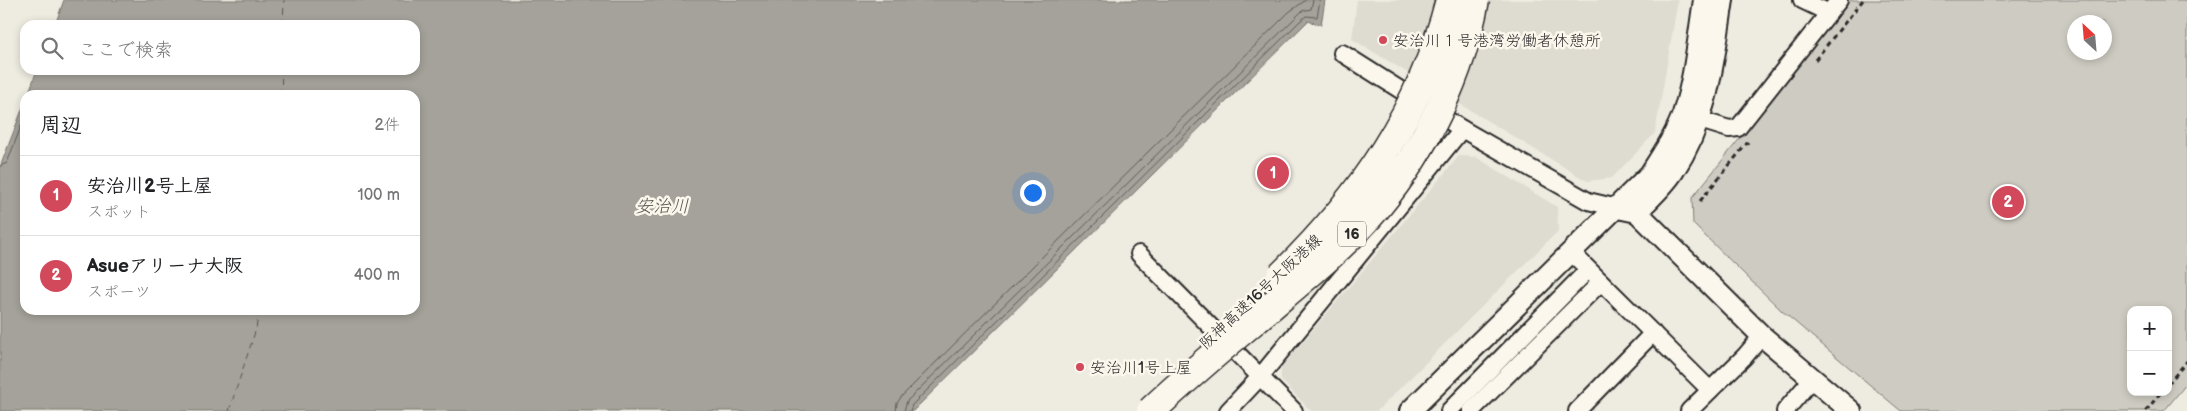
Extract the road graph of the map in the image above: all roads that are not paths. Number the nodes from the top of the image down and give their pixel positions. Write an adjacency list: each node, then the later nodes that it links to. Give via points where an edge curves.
1 (1450, 0): 21 (highway, 阪神高速16号大阪港線 / 16, bridge, via 1422,82 1391,142 1366,180 1299,258)
2 (1475, 0): 22 (highway, 阪神高速16号大阪港線 / 16, bridge, via 1456,69 1436,116 1399,179 1377,207 1325,260 1192,372)
3 (1704, 0): 11 (street, via 1682,115 1674,134)
4 (1723, 0): 9 (street, via 1707,97)
5 (1802, 0): 7 (street)
6 (1839, 0): 7 (street)
7 (1829, 13): 9 (street, via 1738,128 1729,129)
8 (1342, 53): 10 (street)
9 (1700, 120): 11 (street, via 1672,173)
10 (1462, 129): 11 (street, via 1588,201); 18 (street)
11 (1627, 210): 12 (street); 17 (street)
12 (1570, 251): 14 (street); 25 (street)
13 (1139, 254): 18 (street)
14 (1588, 270): 15 (street); 26 (street)
15 (1601, 282): 16 (street); 27 (street)
16 (1654, 333): 20 (street); 28 (street)
17 (1762, 336): 19 (street); 20 (street)
18 (1260, 377): 23 (street); 24 (street)
19 (1812, 379): 30 (street); 31 (street)
20 (1710, 390): 29 (street)
21 (1135, 411)
22 (1151, 411)
23 (1228, 411)
24 (1294, 411)
25 (1410, 411)
26 (1448, 411)
27 (1471, 411)
28 (1577, 411)
29 (1689, 411)
30 (1785, 411)
31 (1851, 411)

